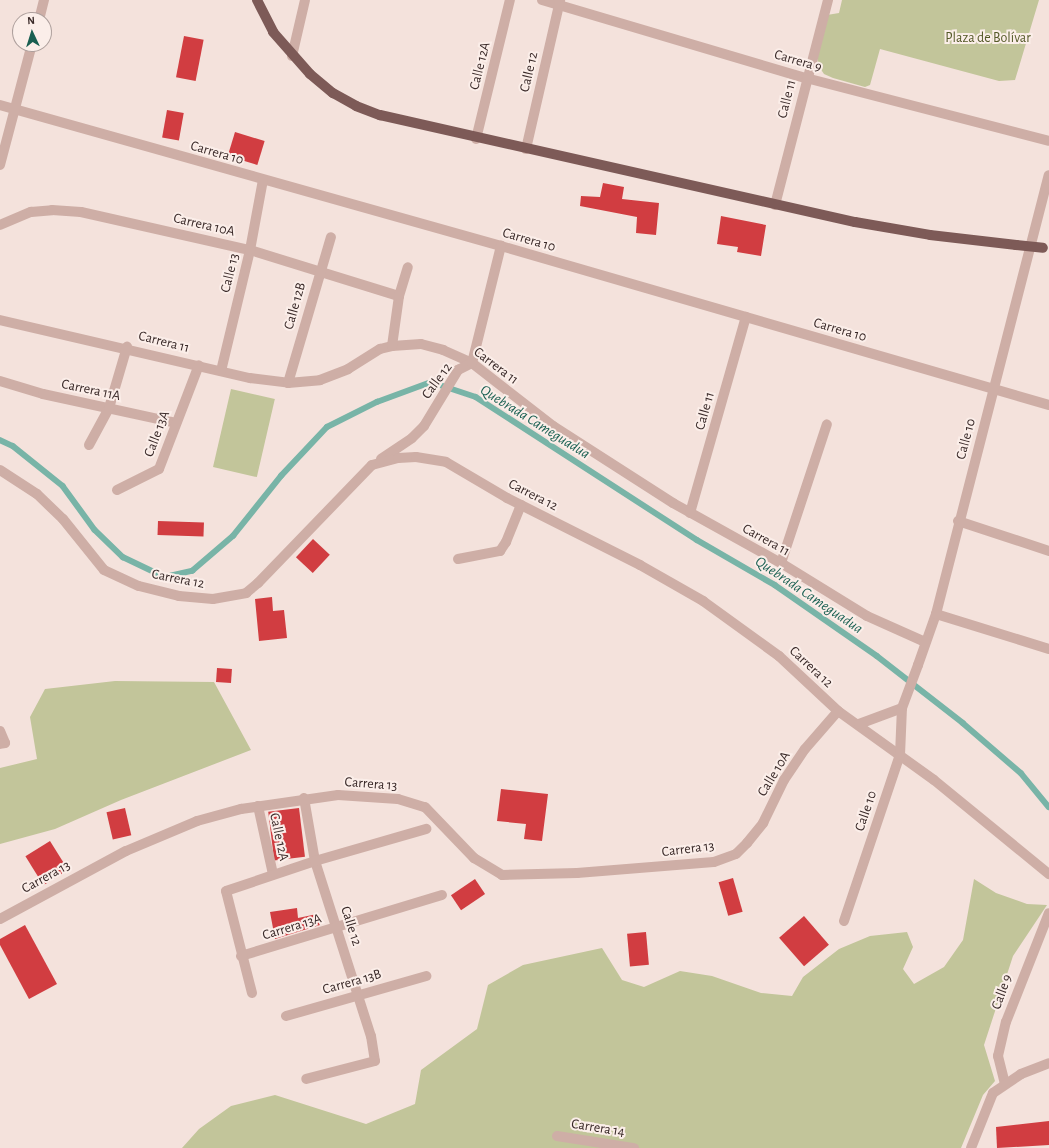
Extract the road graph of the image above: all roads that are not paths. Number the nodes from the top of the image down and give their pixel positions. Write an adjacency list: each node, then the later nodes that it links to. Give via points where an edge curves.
1 (44, 0): 8 (street)
2 (257, 0): 10 (main road, via 273,32)
3 (305, 0): 10 (street)
4 (510, 0): 14 (street, Calle 12A)
5 (542, 0): 7 (street, Carrera 9)
6 (828, 0): 11 (street, Calle 11)
7 (559, 2): 11 (street, Carrera 9); 16 (street, Calle 12)
8 (41, 12)
9 (30, 52): 13 (street)
10 (292, 56): 14 (main road, via 333,93 356,106 380,115)
11 (806, 78): 15 (street, Carrera 9); 20 (street, Calle 11)
12 (0, 105): 13 (street, Carrera 10)
13 (15, 109): 17 (street); 19 (street, Carrera 10)
14 (476, 138): 16 (main road)
15 (1049, 140)
16 (526, 149): 20 (main road)
17 (0, 165)
18 (1049, 175): 38 (street, Calle 10)
19 (263, 180): 23 (street, Carrera 10); 25 (street, Calle 13)
20 (775, 205): 24 (main road, bridge, via 930,235)
21 (0, 225): 25 (street, Carrera 10A, via 30,212 82,212)
22 (331, 237): 27 (street, Calle 12B)
23 (501, 246): 29 (street, Carrera 10); 33 (street, Calle 12)
24 (1046, 248)
25 (250, 250): 27 (street, Carrera 10A); 35 (street, Calle 13)
26 (408, 267): 28 (street)
27 (320, 272): 28 (street, Carrera 10A); 37 (street, Calle 12B)
28 (399, 296): 31 (street)
29 (746, 317): 38 (street, Carrera 10); 48 (street, Calle 11)
30 (0, 320): 32 (street, Carrera 11)
31 (392, 346): 33 (street, Carrera 11, via 421,344 443,350); 37 (street, Carrera 11, via 380,349 348,369 320,380)
32 (127, 347): 34 (street, Carrera 11); 40 (street)
33 (472, 363): 44 (street, Calle 12, via 458,370 424,426 412,438); 48 (street, Carrera 11, via 553,426 613,467)
34 (199, 365): 35 (street, Carrera 11); 41 (street, Calle 13A)
35 (221, 371): 37 (street, Carrera 11)
36 (0, 381): 40 (street, Carrera 11A, via 43,394)
37 (288, 383)
38 (994, 390): 39 (street, Carrera 10); 49 (street, Calle 10)
39 (1049, 405)
40 (109, 408): 41 (street, Carrera 11A); 43 (street)
41 (176, 423): 46 (street, Calle 13A, via 159,469)
42 (827, 424): 52 (street)
43 (89, 445)
44 (372, 465): 45 (street, Carrera 12, via 246,593 213,599 179,596 139,586 104,570 37,494); 47 (street, Carrera 12, via 398,458 416,457 446,462)
45 (0, 470)
46 (117, 490)
47 (521, 505): 51 (street, via 500,551); 57 (street, Carrera 12, via 703,600 779,656)
48 (690, 513): 52 (street, Carrera 11)
49 (958, 521): 50 (street); 53 (street, Calle 10)
50 (1049, 551)
51 (458, 559)
52 (781, 563): 54 (street, Carrera 11, via 867,616)
53 (936, 614): 54 (street, Calle 10); 55 (street)
54 (925, 642): 56 (street, Calle 10)
55 (1049, 649)
56 (902, 708): 58 (street); 61 (street, Calle 10)
57 (838, 711): 58 (street, Carrera 12); 65 (street, Calle 10A, via 805,750 784,780 763,823)
58 (859, 724): 61 (street, Carrera 12)
59 (0, 731): 60 (street, via 5,743)
60 (0, 744)
61 (900, 755): 68 (street, Carrera 12); 72 (street, Calle 10)
62 (304, 798): 63 (street, Carrera 13); 65 (street, Carrera 13, via 362,796 412,802 425,807 474,858 502,875 687,865 714,862); 66 (street, Calle 12)
63 (258, 806): 67 (street, Calle 12A); 71 (street, Carrera 13, via 196,821 161,834)
64 (426, 829): 66 (street)
65 (736, 854)
66 (315, 861): 67 (street); 73 (street, Calle 12)
67 (273, 874): 74 (street, via 226,891)
68 (1049, 874)
69 (442, 895): 73 (street, Carrera 13A)
70 (1049, 912): 81 (street, Calle 9, via 1006,1022 998,1056)
71 (0, 919)
72 (844, 921)
73 (337, 928): 74 (street, Carrera 13A); 77 (street, Calle 12)
74 (242, 956): 76 (street)
75 (426, 976): 77 (street, Carrera 13B)
76 (252, 993)
77 (358, 995): 78 (street, Carrera 13B); 80 (street, Calle 12, via 371,1036 375,1061)
78 (286, 1016)
79 (1049, 1063): 81 (street)
80 (306, 1079)
81 (1005, 1084): 84 (street, via 993,1093)
82 (557, 1136): 83 (street, Carrera 14)
83 (634, 1148)
84 (971, 1148)

